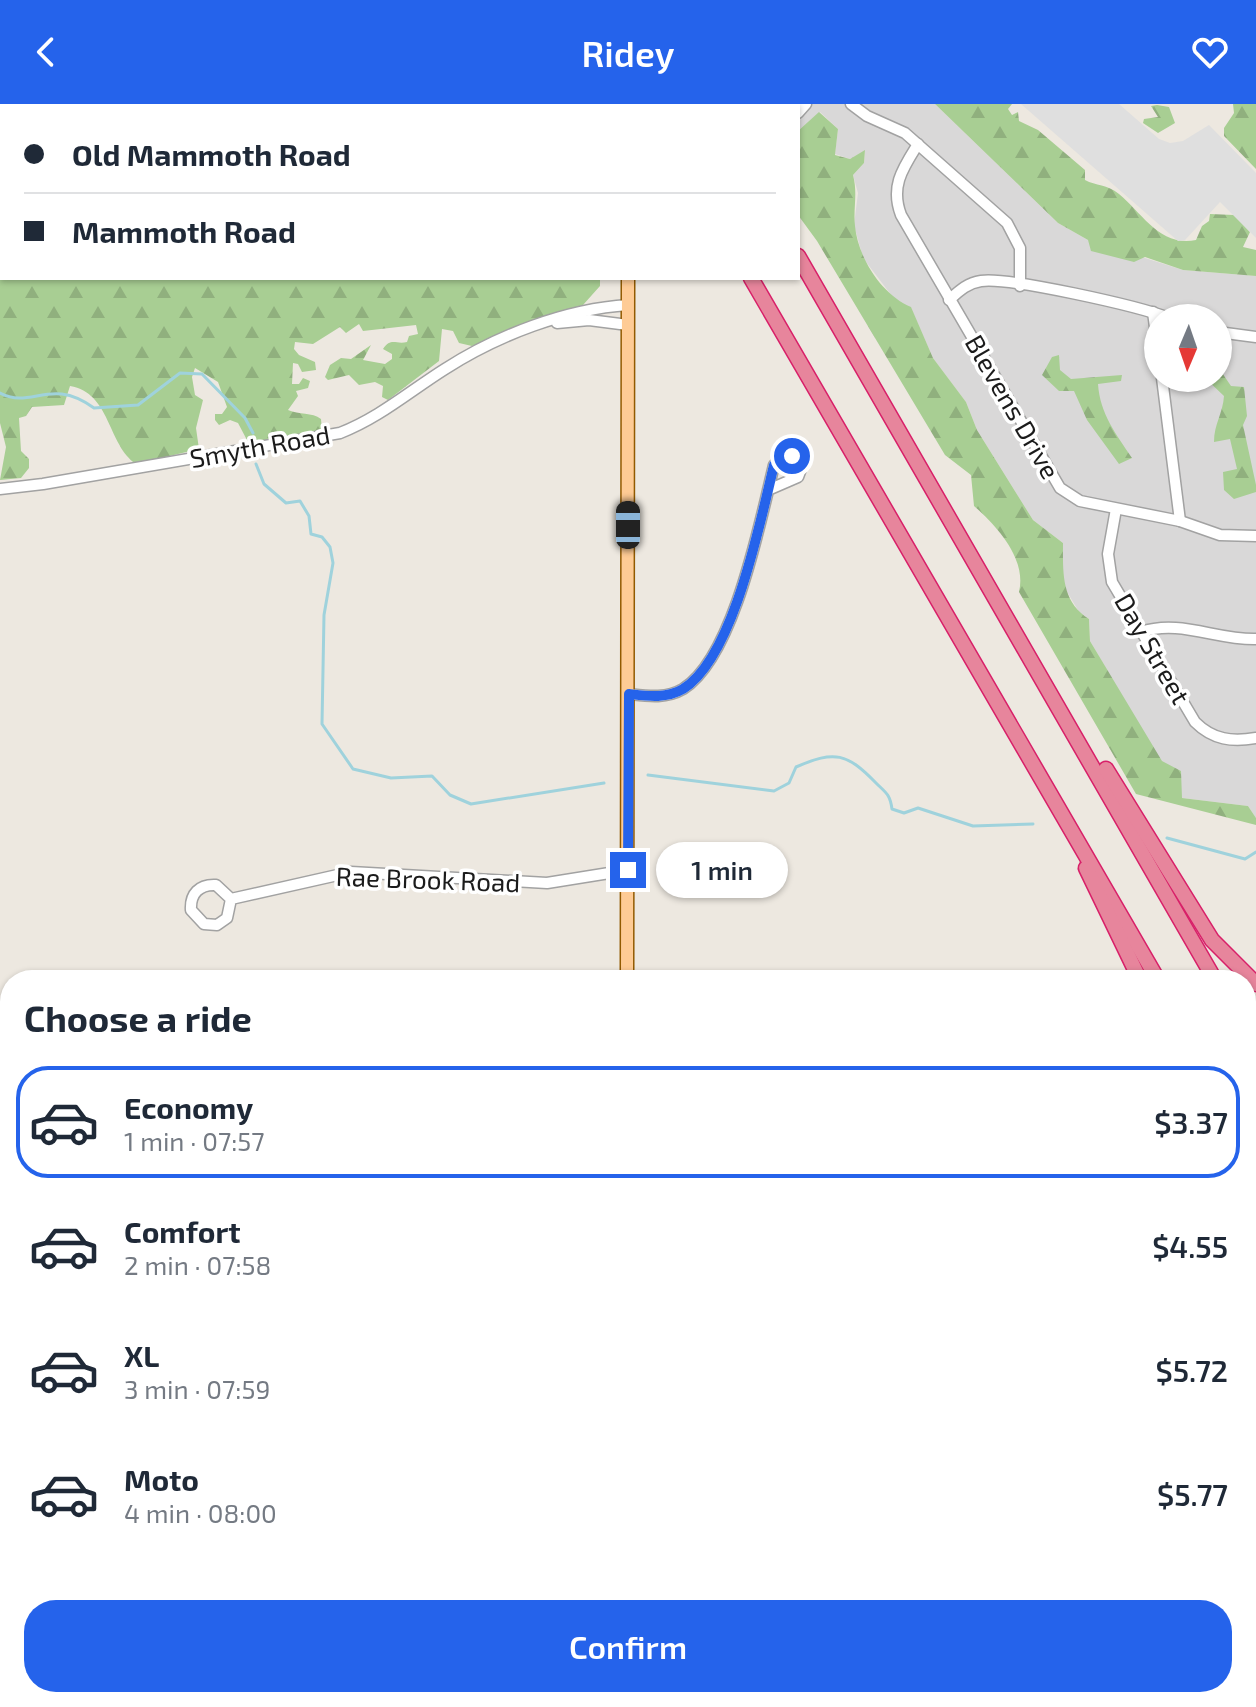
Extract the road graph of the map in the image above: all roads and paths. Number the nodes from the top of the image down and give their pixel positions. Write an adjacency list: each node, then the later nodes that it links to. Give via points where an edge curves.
1 (851, 104): 2 (street)
2 (918, 144): 6 (street, via 1011,227 1020,248); 7 (street, Blevens Drive, via 899,176 896,199)
3 (800, 259): 23 (highway)
4 (628, 280): 8 (main road)
5 (752, 280): 25 (highway)
6 (1020, 286): 7 (street, via 983,281 964,287); 9 (street)
7 (949, 300): 17 (street, Blevens Drive, via 1055,482 1072,499)
8 (628, 305): 10 (street, Smyth Road, via 571,314); 11 (main road)
9 (1144, 310)
10 (543, 325): 11 (street, Smyth Road, via 589,320); 15 (street, Smyth Road, via 462,359 382,413 340,433)
11 (628, 325): 22 (main road)
12 (1232, 334): 13 (street)
13 (1256, 337)
14 (1164, 392): 18 (street)
15 (0, 489)
16 (768, 490): 22 (street, via 745,573 713,656 695,679 673,693)
17 (1116, 509): 18 (street, Blevens Drive); 20 (street, Day Street, via 1108,568)
18 (1180, 521): 19 (street, Blevens Drive, via 1220,535)
19 (1256, 536)
20 (1141, 632): 21 (street, via 1175,626 1215,637); 24 (street, Day Street, via 1203,731 1232,741)
21 (1256, 639)
22 (629, 694): 26 (main road)
23 (1067, 717): 31 (highway); 32 (highway, via 1114,781 1212,940)
24 (1256, 738)
25 (1076, 837): 29 (highway, via 1091,883); 30 (highway)
26 (628, 870): 27 (street, Rae Brook Road, via 547,883 351,872); 28 (main road)
27 (231, 899): 27 (street, Rae Brook Road, via 227,918 217,925 204,924 191,910 192,896 209,885 222,888)
28 (627, 970)
29 (1135, 970)
30 (1152, 970)
31 (1209, 970)
32 (1242, 970)

